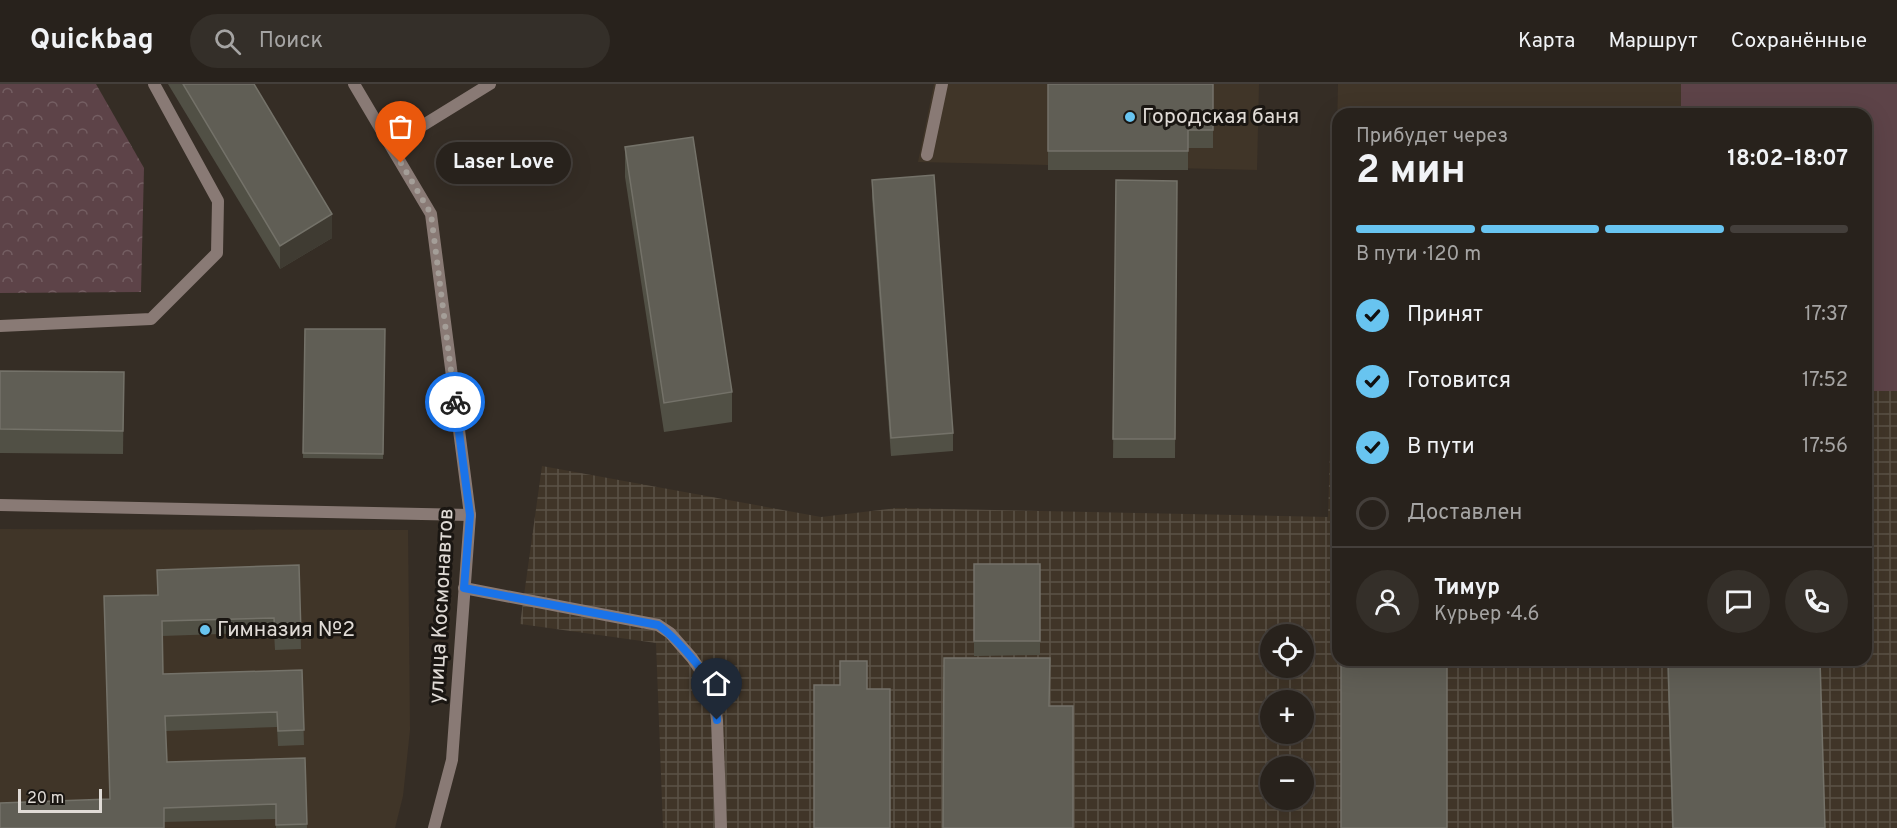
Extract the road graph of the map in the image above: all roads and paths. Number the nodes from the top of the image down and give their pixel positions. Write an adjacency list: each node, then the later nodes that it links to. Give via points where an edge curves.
1 (154, 84): 7 (street, via 218,201 217,253 151,319)
2 (354, 84): 5 (street, улица Космонавтов)
3 (490, 84): 5 (street)
4 (942, 84): 6 (street)
5 (391, 146): 9 (street, улица Космонавтов, via 431,214)
6 (927, 155)
7 (0, 326)
8 (0, 505): 9 (street)
9 (470, 515): 10 (street, улица Космонавтов)
10 (464, 588): 11 (street, улица Космонавтов, via 452,760); 12 (street, via 658,625 670,633 713,689)
11 (434, 828)
12 (721, 828)

